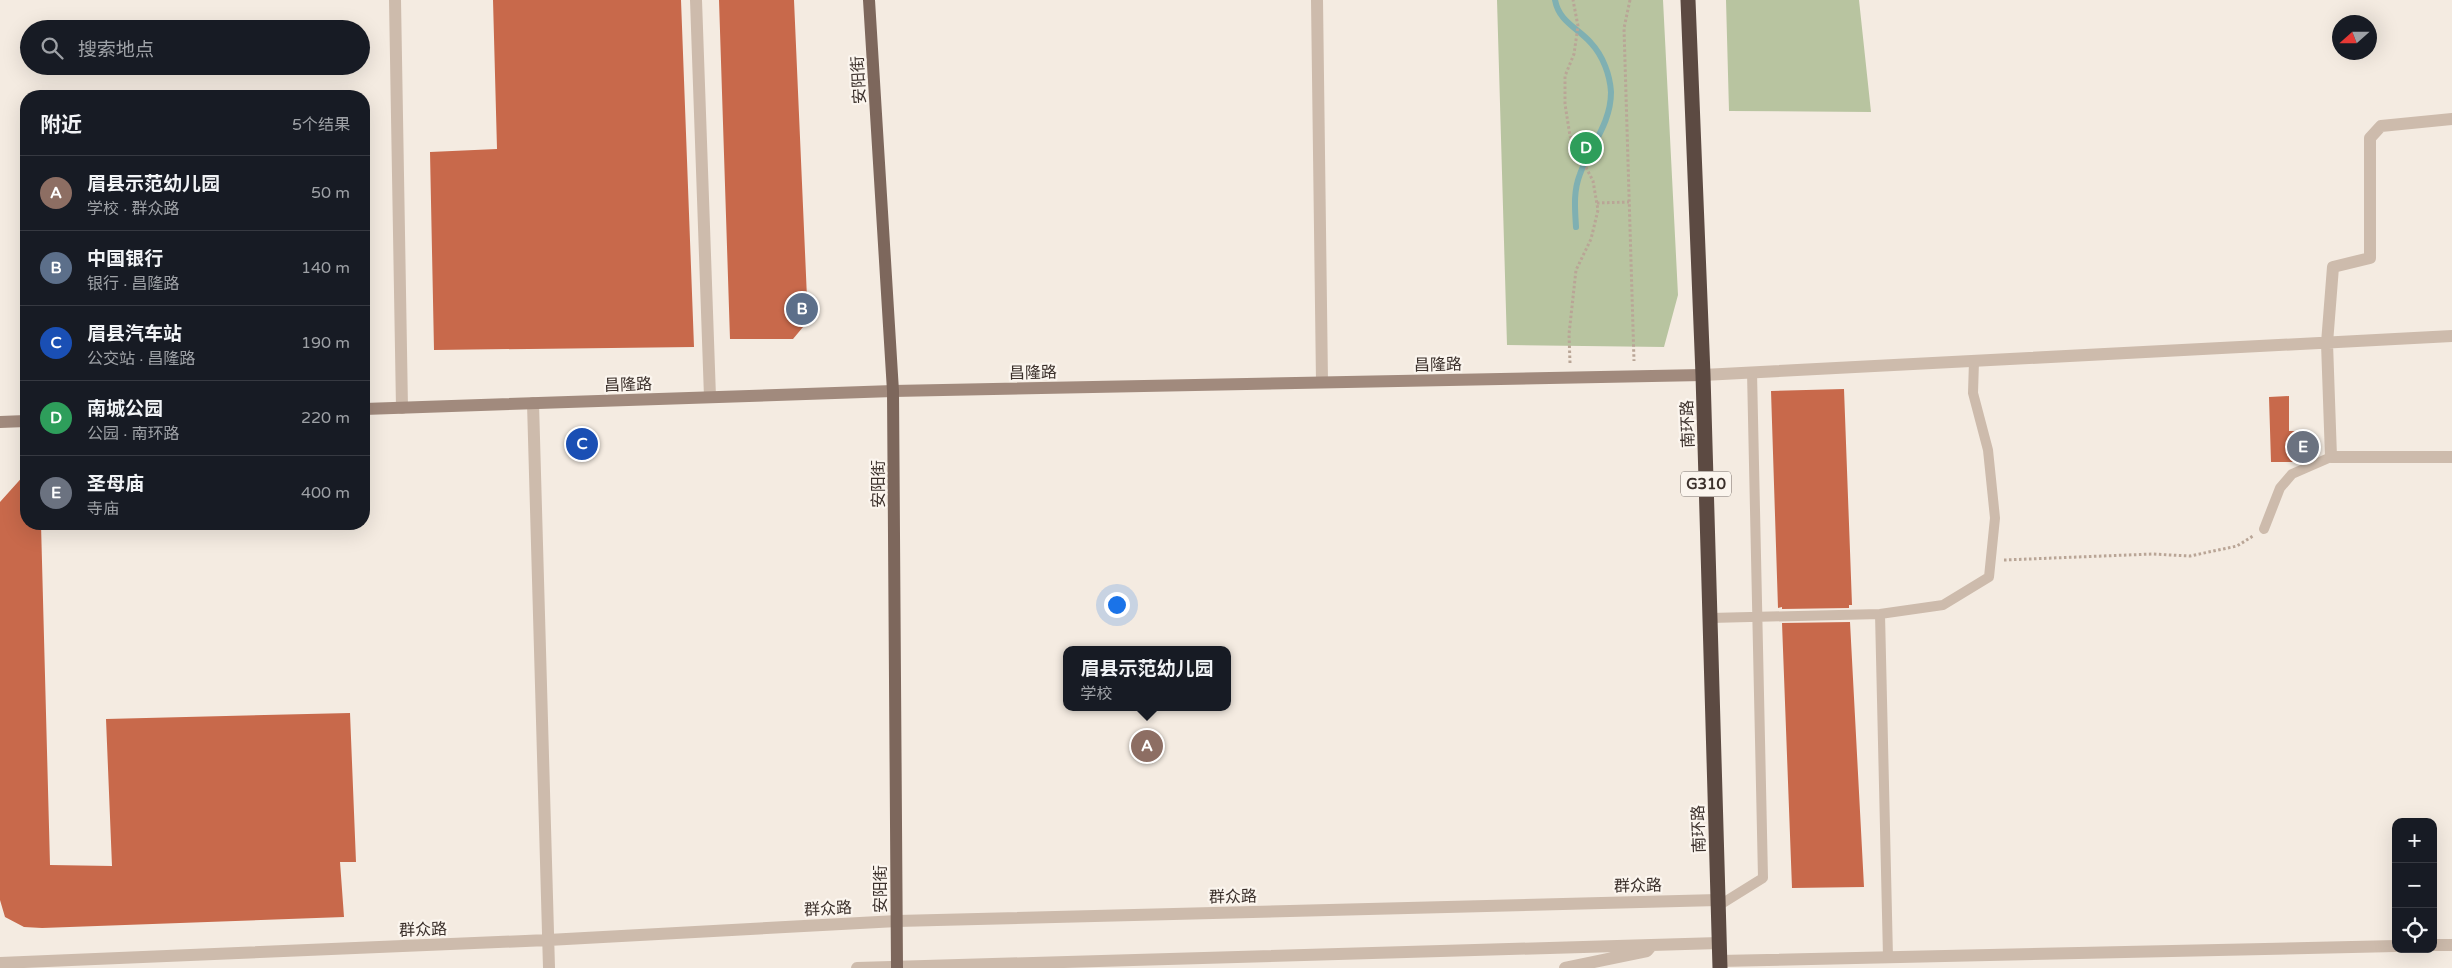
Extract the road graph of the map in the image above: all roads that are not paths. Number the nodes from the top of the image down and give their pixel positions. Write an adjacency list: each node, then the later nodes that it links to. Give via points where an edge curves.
1 (395, 0): 16 (street)
2 (696, 0): 14 (street)
3 (869, 0): 13 (main road, 安阳街)
4 (1317, 0): 12 (street)
5 (1688, 0): 11 (highway, 南环路 / G310)
6 (2452, 120): 8 (street, via 2381,126 2370,138 2370,258 2333,267)
7 (2452, 336): 8 (street)
8 (2327, 343): 9 (street); 20 (street)
9 (1974, 361): 10 (street); 23 (lane, via 1973,393 1988,450 1995,518 1989,577 1943,604)
10 (1752, 372): 11 (street); 24 (lane)
11 (1703, 375): 12 (street, 昌隆路); 25 (highway, 南环路 / G310)
12 (1322, 382): 13 (street, 昌隆路)
13 (893, 390): 14 (street, 昌隆路); 27 (main road, 安阳街)
14 (710, 397): 15 (street, 昌隆路)
15 (533, 403): 16 (street, 昌隆路); 28 (street)
16 (402, 408): 17 (street, 昌隆路)
17 (370, 409)
18 (20, 421): 19 (street)
19 (0, 422)
20 (2331, 457): 21 (street); 22 (lane, via 2292,474 2280,488)
21 (2452, 457)
22 (2264, 529)
23 (1880, 614): 24 (lane); 34 (lane)
24 (1757, 617): 25 (lane); 26 (lane, via 1763,878)
25 (1710, 618): 26 (highway, 南环路 / G310)
26 (1718, 903): 27 (street, 群众路); 30 (highway, 南环路 / G310)
27 (897, 921): 28 (street, 群众路); 38 (main road, 安阳街)
28 (548, 940): 35 (street, 群众路); 39 (street)
29 (1654, 943): 30 (street); 37 (street); 41 (street, via 1647,951)
30 (1719, 943): 36 (highway, 南环路 / G310)
31 (2452, 945): 33 (street)
32 (2392, 946): 34 (street)
33 (2437, 946)
34 (1888, 957): 36 (street)
35 (0, 963)
36 (1719, 964)
37 (1039, 966): 38 (street)
38 (897, 967): 40 (street)
39 (549, 968)
40 (857, 968)
41 (1565, 968)

